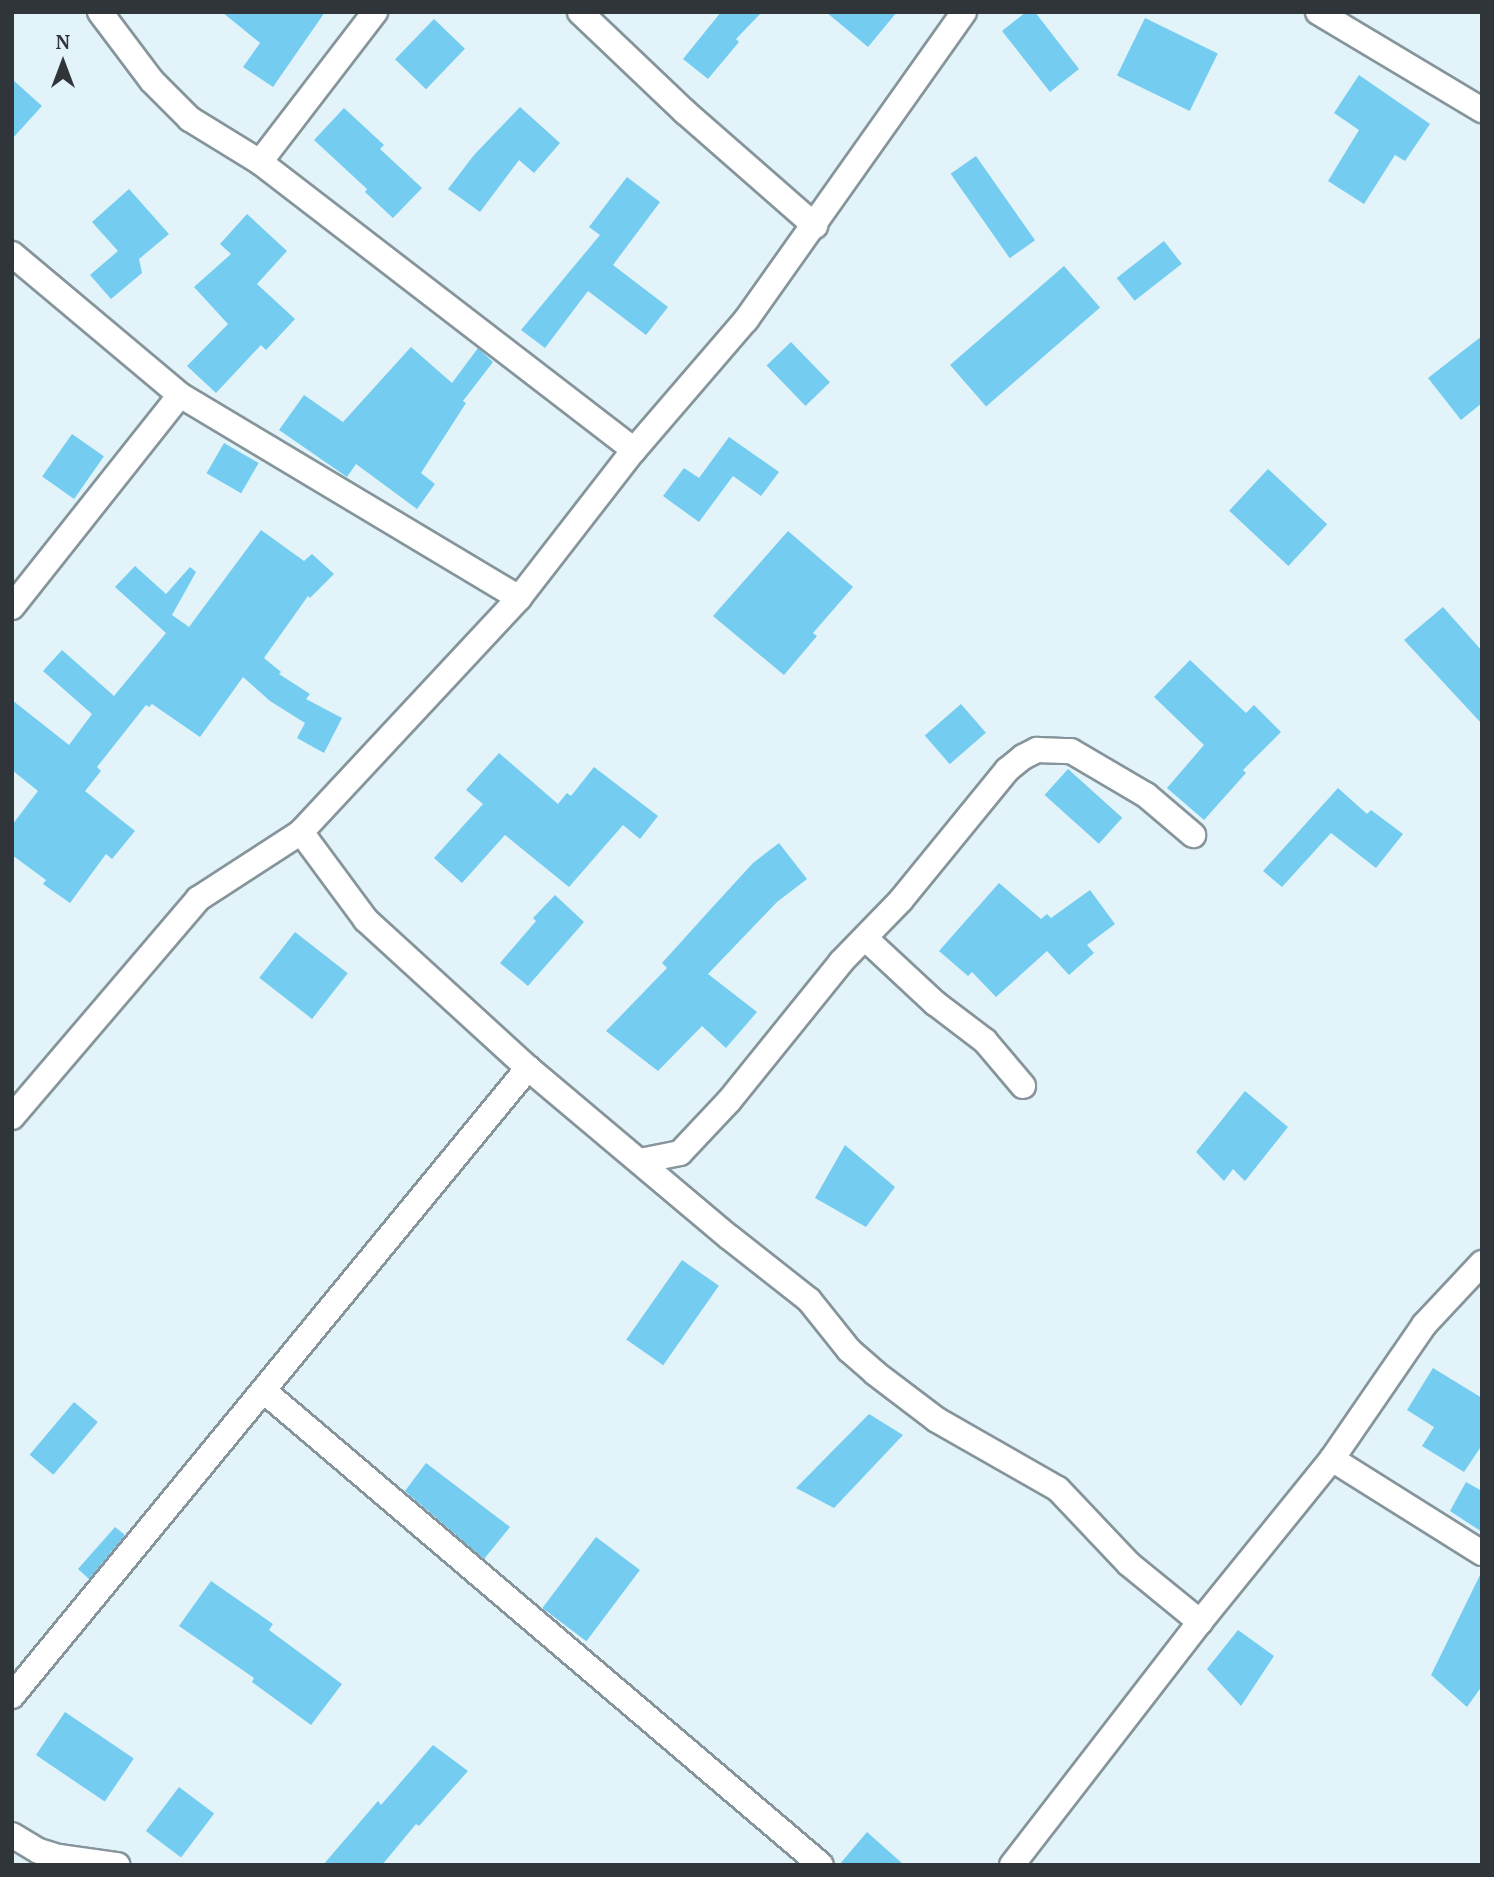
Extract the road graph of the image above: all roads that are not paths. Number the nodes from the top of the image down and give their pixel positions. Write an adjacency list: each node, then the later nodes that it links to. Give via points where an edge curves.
1 (100, 12): 7 (street, via 152,81 190,119)
2 (375, 12): 7 (street)
3 (580, 12): 8 (street)
4 (964, 12): 8 (street)
5 (1334, 16): 6 (street)
6 (1482, 110)
7 (260, 162): 11 (street)
8 (815, 226): 11 (street, via 746,320)
9 (12, 254): 10 (street)
10 (180, 395): 12 (street); 13 (street)
11 (634, 450): 12 (street)
12 (519, 598): 14 (street)
13 (12, 607)
14 (301, 832): 17 (street, via 366,920); 19 (street, via 198,899)
15 (1193, 835): 16 (street, via 1146,795 1094,762 1071,751 1037,750 1007,770 901,900)
16 (864, 938): 18 (street, via 985,1041); 20 (street, via 680,1153)
17 (528, 1068): 20 (street); 22 (street)
18 (1023, 1086)
19 (12, 1117)
20 (640, 1161): 25 (street, via 809,1300 849,1350 875,1373 937,1420 1058,1489 1129,1564)
21 (1482, 1263): 23 (street, via 1424,1325)
22 (264, 1391): 26 (street); 29 (street)
23 (1332, 1459): 24 (street); 25 (street)
24 (1482, 1553)
25 (1200, 1622): 30 (street)
26 (12, 1696)
27 (12, 1835): 28 (street, via 59,1857)
28 (117, 1865)
29 (821, 1865)
30 (1012, 1865)

